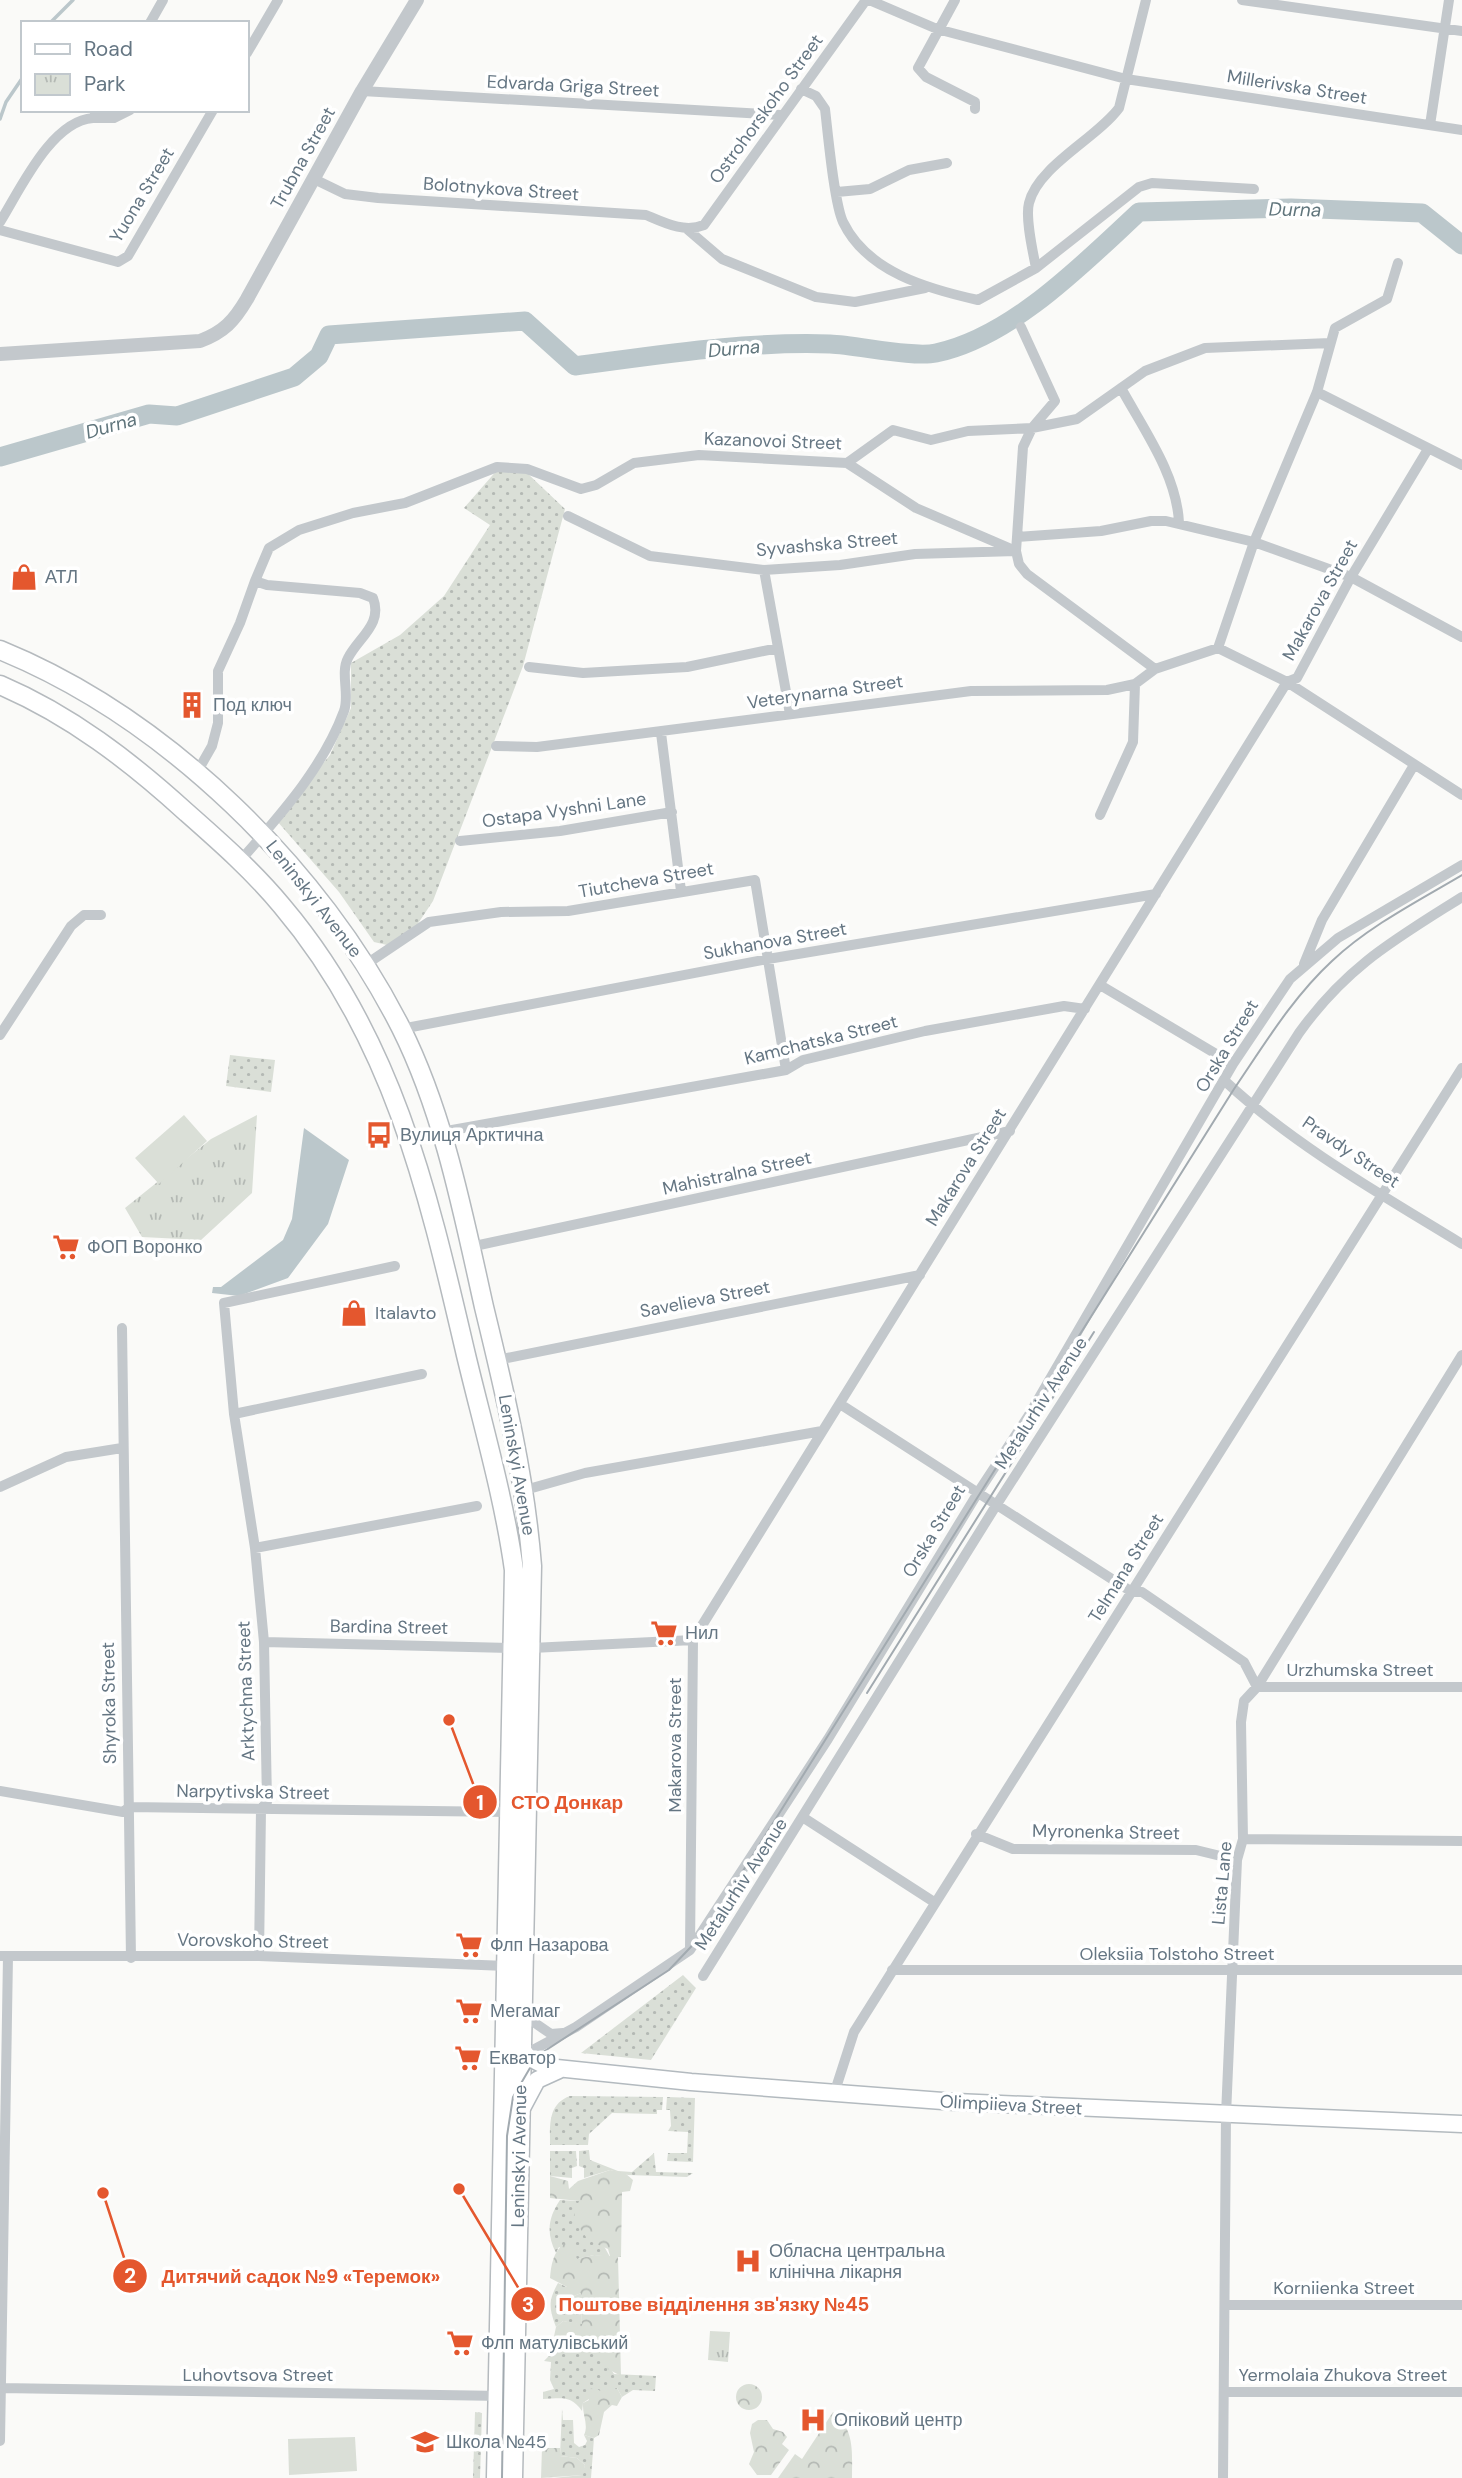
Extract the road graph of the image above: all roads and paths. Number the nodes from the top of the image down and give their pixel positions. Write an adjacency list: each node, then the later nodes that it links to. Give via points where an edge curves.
1 (163, 0): 9 (street)
2 (278, 0): 13 (street)
3 (417, 0): 16 (street, Trubna Street)
4 (868, 0): 11 (street, Millerivska Street); 15 (street, Ostrohorskoho Street)
5 (955, 0): 11 (street)
6 (1146, 0): 14 (street)
7 (1242, 0): 10 (street)
8 (1449, 0): 10 (street)
9 (151, 21)
10 (1444, 28): 12 (street); 22 (street)
11 (937, 29): 14 (street, Millerivska Street); 17 (street, via 918,68 926,77 975,102)
12 (1462, 30)
13 (248, 51)
14 (1126, 79): 22 (street, Millerivska Street); 32 (street, via 1119,108 1109,121 1044,177 1029,203)
15 (801, 89): 21 (street, Ostrohorskoho Street); 27 (street, via 816,96 825,109)
16 (362, 91): 21 (street, Edvarda Griga Street); 25 (street, Trubna Street)
17 (975, 109)
18 (126, 112): 20 (street, via 114,118)
19 (212, 112): 30 (street, Yuona Street, via 128,256 117,262)
20 (95, 114): 28 (street, via 55,137)
21 (781, 115): 29 (street, Ostrohorskoho Street, via 704,225)
22 (1430, 125): 23 (street, Millerivska Street)
23 (1462, 130)
24 (947, 163): 27 (street, via 909,170 870,189)
25 (313, 179): 29 (street, Bolotnykova Street, via 345,194 367,197 646,215); 36 (street, Trubna Street, via 247,299 221,332 200,341)
26 (1254, 189): 32 (street, via 1152,183 1139,187)
27 (837, 192): 33 (street, via 841,219 857,244 872,258)
28 (0, 222)
29 (687, 229): 33 (street, via 722,259 816,297 855,302)
30 (0, 230)
31 (1398, 263): 35 (street, via 1387,299 1335,328)
32 (1036, 268): 33 (street, via 978,300)
33 (925, 288)
34 (1021, 327): 39 (street, via 1055,401)
35 (1330, 343): 37 (street, Kazanovoi Street, via 1205,348 1167,360); 38 (street)
36 (0, 354)
37 (1121, 387): 39 (street, Kazanovoi Street, via 1077,419); 44 (street, via 1167,473 1178,503)
38 (1317, 392): 40 (street); 46 (street)
39 (1032, 428): 41 (street, Kazanovoi Street, via 968,431 931,440 893,430); 45 (street, via 1023,447)
40 (1428, 449): 42 (street); 49 (street, Makarova Street)
41 (847, 463): 47 (street, Syvashska Street, via 916,508); 50 (street, Kazanovoi Street, via 699,455 634,463 582,489 527,469 497,467 405,503 299,530 269,548)
42 (1462, 465)
43 (568, 516): 48 (street, Syvashska Street, via 650,556)
44 (1178, 523): 45 (street, via 1151,521 1101,531); 46 (street)
45 (1017, 537): 47 (street)
46 (1254, 541): 49 (street); 53 (street)
47 (1016, 551): 48 (street, Syvashska Street, via 915,554); 56 (street, via 1018,564 1027,574)
48 (764, 570): 52 (street)
49 (1350, 577): 51 (street); 57 (street, Makarova Street, via 1297,678)
50 (255, 581): 64 (street, Kazanovoi Street, via 218,671 218,723 212,746); 68 (street, via 360,593 373,598 377,609 374,621 346,661 346,707 326,755)
51 (1462, 637)
52 (778, 648): 55 (street, via 687,667 583,673); 60 (street)
53 (1218, 648): 56 (street, Veterynarna Street); 57 (street)
54 (0, 650): 64 (main road, Leninskyi Avenue, via 56,675 104,705)
55 (529, 667)
56 (1155, 669): 58 (street, Veterynarna Street)
57 (1287, 682): 63 (street); 73 (street, Makarova Street)
58 (1135, 684): 60 (street, Veterynarna Street, via 1107,690 971,691); 67 (street, via 1133,742)
59 (0, 685): 70 (main road, Leninskyi Avenue, via 39,703 145,774)
60 (790, 715): 61 (street, Veterynarna Street)
61 (661, 733): 62 (street, Veterynarna Street, via 537,747); 66 (street, Ostapa Vyshni Lane)
62 (496, 746)
63 (1414, 765): 65 (street); 78 (street, Orska Street, via 1322,920)
64 (196, 774): 68 (main road, Leninskyi Avenue)
65 (1462, 795)
66 (672, 812): 69 (street, Ostapa Vyshni Lane, via 560,831); 72 (street, Ostapa Vyshni Lane)
67 (1100, 816)
68 (263, 835): 70 (street); 77 (main road, Leninskyi Avenue, via 323,905)
69 (460, 841)
70 (240, 860): 92 (main road, Leninskyi Avenue, via 283,907 338,982 372,1043 407,1126)
71 (1462, 865): 78 (street, Orska Street)
72 (681, 891): 76 (street, Tiutcheva Street, via 755,880); 77 (street, Tiutcheva Street, via 568,911 500,912 429,922)
73 (1156, 894): 76 (street, Sukhanova Street); 79 (street, Makarova Street)
74 (1462, 897): 87 (street, Metalurhiv Avenue, via 1349,973 1322,1001)
75 (101, 915): 82 (street, via 84,915 71,926)
76 (768, 959): 81 (street, Sukhanova Street); 85 (street, Tiutcheva Street)
77 (365, 965): 81 (main road, Leninskyi Avenue)
78 (1303, 965): 83 (street, Orska Street)
79 (1100, 985): 80 (street, Makarova Street); 83 (street)
80 (1085, 1009): 85 (street, Kamchatska Street, via 1064,1006 925,1031 803,1060); 88 (street, Makarova Street)
81 (401, 1029): 89 (main road, Leninskyi Avenue)
82 (0, 1035)
83 (1233, 1064): 86 (street, Orska Street)
84 (1462, 1068): 91 (street, Telmana Street)
85 (786, 1070): 89 (street, Kamchatska Street)
86 (1226, 1082): 87 (street, Pravdy Street); 108 (street, Orska Street, via 1030,1415)
87 (1251, 1106): 91 (street, Pravdy Street); 109 (street, Metalurhiv Avenue)
88 (1010, 1131): 94 (street, Mahistralna Street); 97 (street, Makarova Street)
89 (441, 1132): 90 (main road, Leninskyi Avenue)
90 (457, 1195): 92 (main road, via 453,1208 439,1211); 94 (main road, Leninskyi Avenue)
91 (1382, 1195): 95 (street, Pravdy Street); 112 (street, Telmana Street)
92 (430, 1206): 93 (main road, Leninskyi Avenue)
93 (436, 1229): 94 (main road, via 441,1218 455,1215); 115 (main road, Leninskyi Avenue, via 510,1541)
94 (468, 1239): 100 (main road, Leninskyi Avenue)
95 (1462, 1244)
96 (395, 1266): 103 (street, Arktychna Street, via 224,1303)
97 (920, 1275): 100 (street, Savelieva Street); 102 (street, Makarova Street)
98 (122, 1328): 105 (street, Shyroka Street)
99 (1462, 1355): 118 (street, Lista Lane)
100 (497, 1360): 107 (main road, Leninskyi Avenue)
101 (422, 1374): 103 (street)
102 (840, 1404): 104 (street, Makarova Street); 108 (street)
103 (234, 1414): 111 (street, Arktychna Street)
104 (822, 1431): 107 (street, via 585,1473); 113 (street, Makarova Street)
105 (122, 1448): 106 (street, via 66,1457); 120 (street, Shyroka Street)
106 (0, 1487)
107 (525, 1490): 116 (main road, Leninskyi Avenue, via 532,1566)
108 (979, 1491): 109 (street); 129 (street, Orska Street, via 820,1751)
109 (997, 1504): 112 (street); 123 (street, Metalurhiv Avenue)
110 (477, 1506): 111 (street)
111 (255, 1548): 114 (street, Arktychna Street)
112 (1132, 1592): 118 (street, via 1142,1592 1244,1662); 124 (street, Telmana Street)
113 (693, 1640): 116 (street); 129 (street, Makarova Street)
114 (264, 1642): 115 (street, Bardina Street); 121 (street, Arktychna Street, via 267,1802)
115 (513, 1648): 122 (main road, Leninskyi Avenue)
116 (532, 1648): 139 (main road, Leninskyi Avenue)
117 (1462, 1687): 118 (street, Urzhumska Street)
118 (1257, 1688): 125 (street, Lista Lane, via 1244,1701 1241,1722)
119 (0, 1791): 120 (street, Narpytivska Street, via 123,1812)
120 (129, 1807): 121 (street, Narpytivska Street); 132 (street, Shyroka Street)
121 (261, 1809): 122 (street, Narpytivska Street); 131 (street, Arktychna Street)
122 (509, 1812): 133 (main road, Leninskyi Avenue)
123 (804, 1818): 128 (street); 137 (street, Metalurhiv Avenue)
124 (976, 1835): 127 (street, Myronenka Street, via 1013,1849 1196,1850); 128 (street, Telmana Street)
125 (1243, 1839): 126 (street); 127 (street, Lista Lane)
126 (1462, 1841)
127 (1237, 1860): 136 (street, Lista Lane)
128 (934, 1902): 134 (street, Telmana Street)
129 (690, 1950): 140 (street, Orska Street)
130 (4, 1956): 132 (street, Vorovskoho Street); 148 (street)
131 (259, 1956): 132 (street, Vorovskoho Street); 133 (street, Vorovskoho Street)
132 (131, 1958)
133 (506, 1966): 138 (main road, Leninskyi Avenue)
134 (892, 1970): 136 (street, Oleksiia Tolstoho Street); 143 (street, Telmana Street, via 854,2032)
135 (1462, 1970): 136 (street, Oleksiia Tolstoho Street)
136 (1234, 1972): 145 (street, Lista Lane)
137 (703, 1976)
138 (506, 2002): 141 (main road, via 512,2037); 146 (main road, Leninskyi Avenue)
139 (522, 2013): 140 (street, via 551,2034); 141 (main road, Leninskyi Avenue)
140 (565, 2033): 141 (street, Orska Street)
141 (526, 2056): 142 (main road); 144 (main road, Leninskyi Avenue); 146 (street, via 506,2096)
142 (561, 2070): 143 (main road, Olimpiieva Street); 144 (main road, via 537,2080)
143 (834, 2094): 145 (main road, Olimpiieva Street)
144 (521, 2110): 154 (main road, Leninskyi Avenue)
145 (1226, 2115): 147 (main road, Olimpiieva Street); 149 (street, Lista Lane)
146 (502, 2123): 154 (main road, Leninskyi Avenue)
147 (1462, 2124)
148 (2, 2163): 151 (street)
149 (1226, 2305): 150 (street, Korniienka Street); 152 (street, Lista Lane)
150 (1462, 2305)
151 (1, 2388): 154 (street, Luhovtsova Street); 155 (street)
152 (1224, 2392): 153 (street, Yermolaia Zhukova Street); 158 (street, Lista Lane)
153 (1462, 2392)
154 (506, 2396): 156 (main road, Leninskyi Avenue); 157 (main road, Leninskyi Avenue)
155 (0, 2441)
156 (496, 2478)
157 (513, 2478)
158 (1223, 2478)

